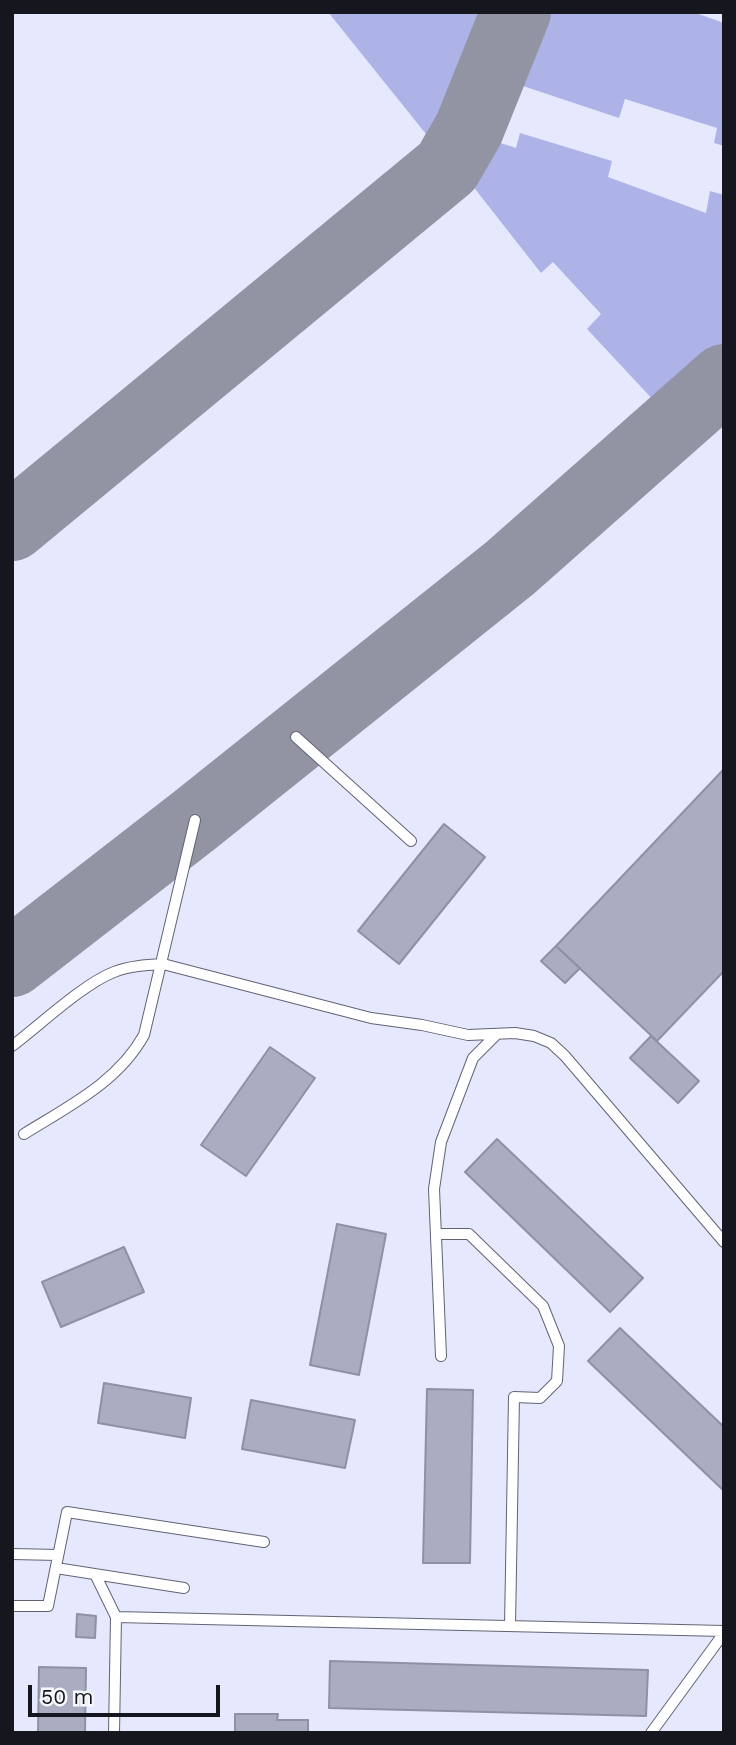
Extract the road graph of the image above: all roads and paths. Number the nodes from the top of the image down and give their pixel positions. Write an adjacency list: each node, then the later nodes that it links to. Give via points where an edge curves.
1 (296, 737): 3 (lane)
2 (195, 820): 4 (lane)
3 (411, 841)
4 (163, 964): 5 (lane, via 371,1018 468,1035); 6 (lane, via 114,972 93,983); 7 (lane, via 136,1050 105,1083)
5 (496, 1035): 8 (lane, via 473,1058 441,1142 434,1189); 9 (lane, via 515,1033 551,1043)
6 (12, 1046)
7 (24, 1134)
8 (436, 1234): 10 (lane); 19 (lane, via 469,1234 543,1306 559,1346 557,1381 540,1398 514,1397)
9 (724, 1242)
10 (441, 1356)
11 (264, 1542): 13 (lane, via 67,1512)
12 (12, 1554): 13 (lane)
13 (58, 1555): 14 (lane)
14 (56, 1568): 15 (lane); 17 (lane, via 48,1606)
15 (95, 1574): 16 (lane); 18 (lane)
16 (184, 1588)
17 (12, 1606)
18 (116, 1617): 19 (lane); 21 (lane)
19 (510, 1626): 20 (lane)
20 (724, 1632): 22 (lane)
21 (114, 1733)
22 (651, 1733)

